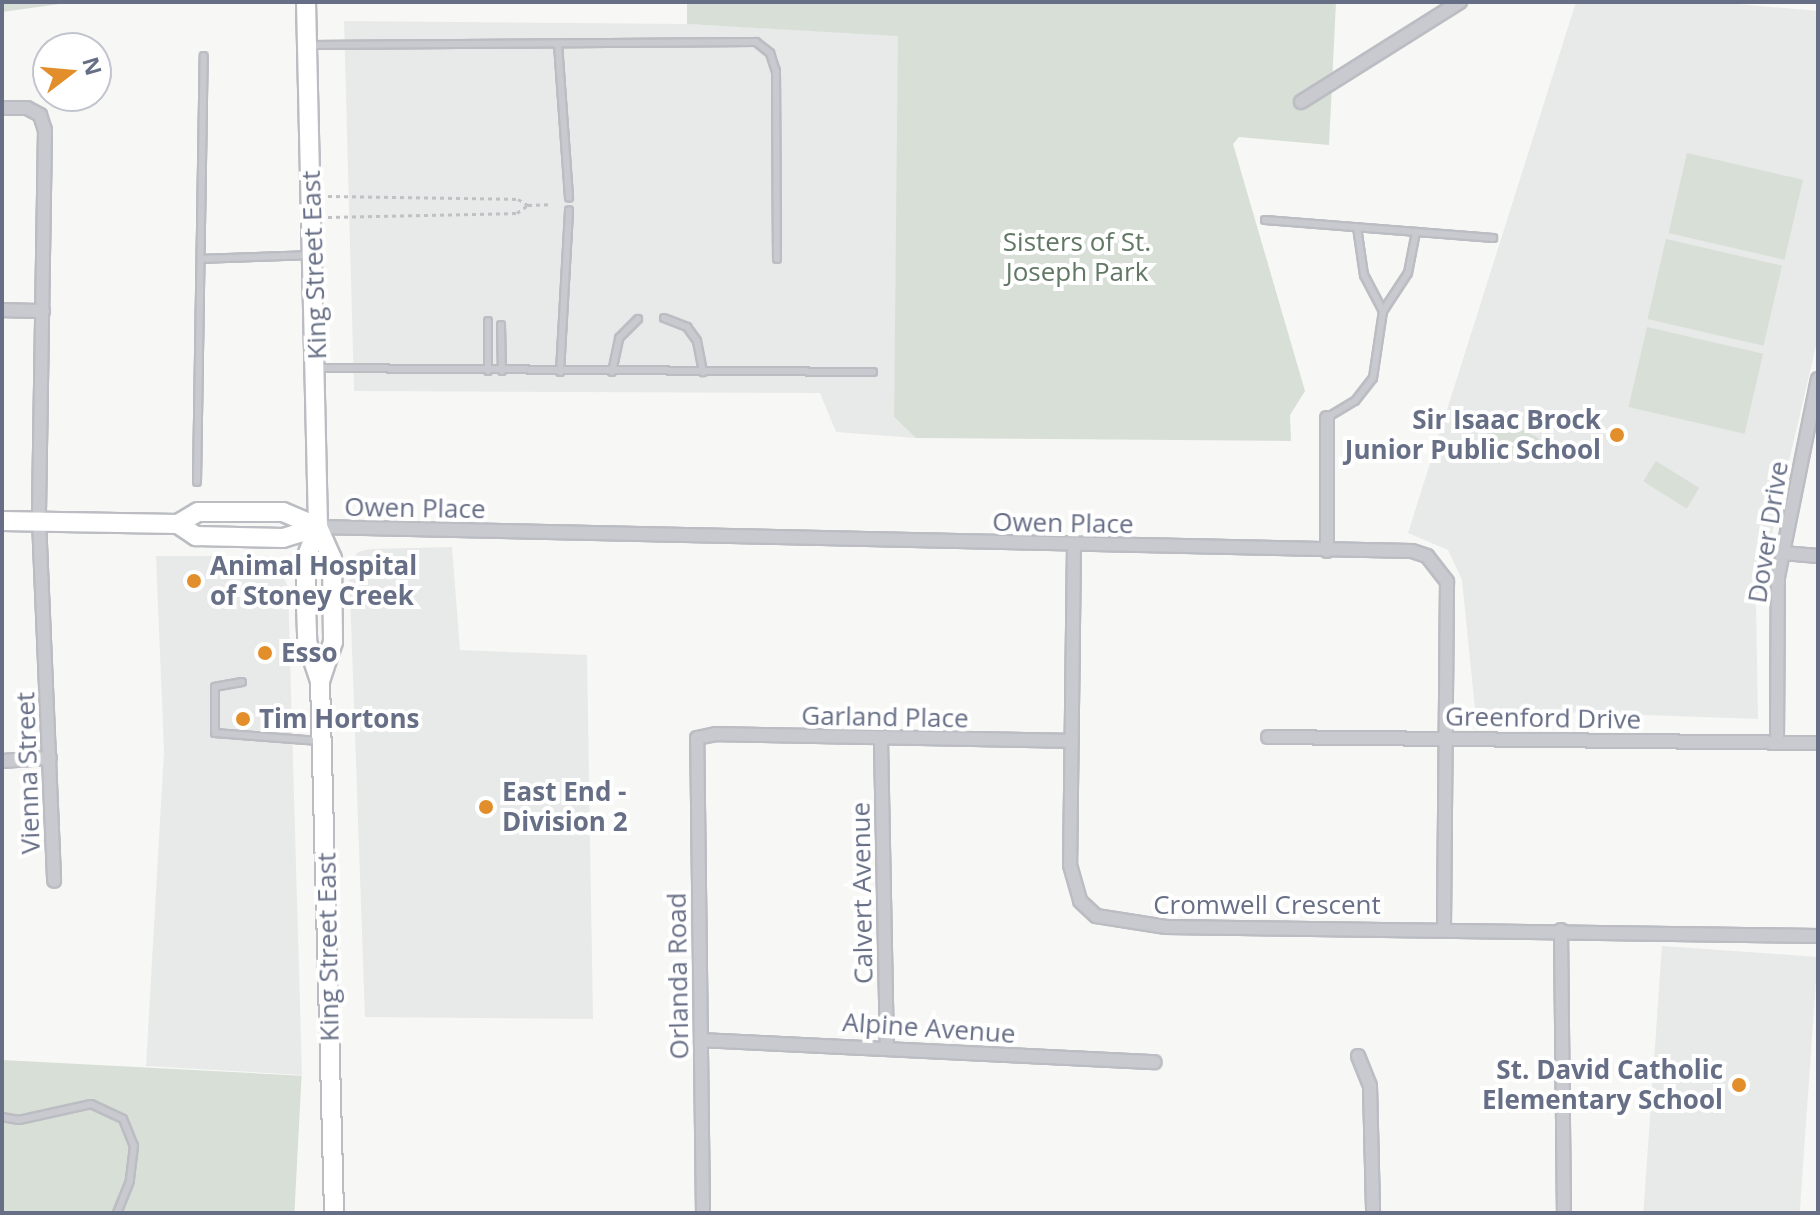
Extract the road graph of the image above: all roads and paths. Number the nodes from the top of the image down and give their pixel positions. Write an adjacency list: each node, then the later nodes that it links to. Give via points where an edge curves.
1 (306, 2): 4 (main road, King Street East)
2 (1460, 2): 6 (street)
3 (558, 44): 4 (lane); 9 (lane); 20 (lane, via 745,40 767,49 776,71)
4 (307, 45): 8 (main road, King Street East)
5 (204, 56): 19 (lane)
6 (1301, 102)
7 (2, 108): 22 (street, Vienna Street, via 27,108 40,115 45,130)
8 (312, 196): 11 (path, via 518,199); 13 (main road, King Street East)
9 (569, 198)
10 (551, 204): 11 (path)
11 (528, 205): 13 (path, via 517,213)
12 (569, 210): 31 (lane)
13 (312, 218): 18 (main road, King Street East)
14 (1265, 220): 15 (lane)
15 (1357, 227): 16 (lane); 23 (lane, via 1364,275)
16 (1416, 232): 17 (lane); 23 (lane, via 1408,273)
17 (1493, 238)
18 (313, 255): 19 (lane); 28 (main road, King Street East)
19 (201, 259): 37 (lane)
20 (777, 259)
21 (2, 310): 22 (street)
22 (43, 311): 38 (street, Vienna Street)
23 (1383, 311): 36 (lane, via 1373,378 1355,401)
24 (664, 318): 33 (lane, via 687,327 697,341)
25 (638, 319): 32 (lane, via 619,338)
26 (488, 321): 29 (lane)
27 (501, 325): 30 (lane)
28 (317, 368): 29 (lane); 41 (main road, King Street East)
29 (488, 371): 30 (lane)
30 (502, 371): 31 (lane)
31 (560, 372): 32 (lane)
32 (612, 372): 33 (lane)
33 (703, 372): 34 (lane)
34 (873, 372)
35 (1818, 379): 44 (street, Dover Drive)
36 (1327, 418): 43 (street)
37 (197, 482)
38 (39, 520): 39 (main road); 40 (main road); 56 (street, Vienna Street)
39 (2, 521)
40 (178, 524): 41 (main road, via 196,536 283,538); 41 (main road, via 198,512 283,512)
41 (318, 527): 42 (street, Owen Place); 46 (main road, King Street East, via 306,558 306,589 307,642); 46 (main road, King Street East, via 333,572 333,642)
42 (1074, 545): 43 (street, Owen Place); 53 (street, Cromwell Crescent)
43 (1327, 551): 50 (street, Owen Place, via 1412,551 1439,567 1447,592)
44 (1783, 553): 45 (street); 54 (street, Dover Drive, via 1776,607)
45 (1818, 556)
46 (320, 681): 52 (main road, King Street East)
47 (242, 682): 52 (lane, via 215,687 215,733)
48 (1268, 737): 50 (street, Greenford Drive)
49 (697, 738): 51 (street, Garland Place, via 716,734); 62 (street, Orlanda Road)
50 (1446, 739): 54 (street, Greenford Drive); 59 (street, Owen Place)
51 (881, 740): 53 (street, Garland Place); 63 (street, Calvert Avenue)
52 (322, 741): 68 (main road, King Street East)
53 (1072, 741): 59 (street, Cromwell Crescent, via 1072,883 1096,916 1166,927)
54 (1777, 742): 55 (street, Greenford Drive)
55 (1818, 743)
56 (50, 758): 57 (street); 58 (street, Vienna Street)
57 (2, 761)
58 (54, 881)
59 (1444, 929): 60 (street, Cromwell Crescent)
60 (1561, 930): 61 (street, Cromwell Crescent, via 1684,938); 71 (street)
61 (1818, 936)
62 (701, 1040): 63 (street, Alpine Avenue); 69 (street, Orlanda Road)
63 (887, 1045): 65 (street, Alpine Avenue)
64 (1358, 1056): 70 (street, via 1370,1086)
65 (1154, 1062)
66 (2, 1117): 67 (lane, via 19,1120 91,1104 123,1119 134,1146 130,1181)
67 (117, 1213)
68 (334, 1213)
69 (703, 1213)
70 (1373, 1213)
71 (1564, 1213)

